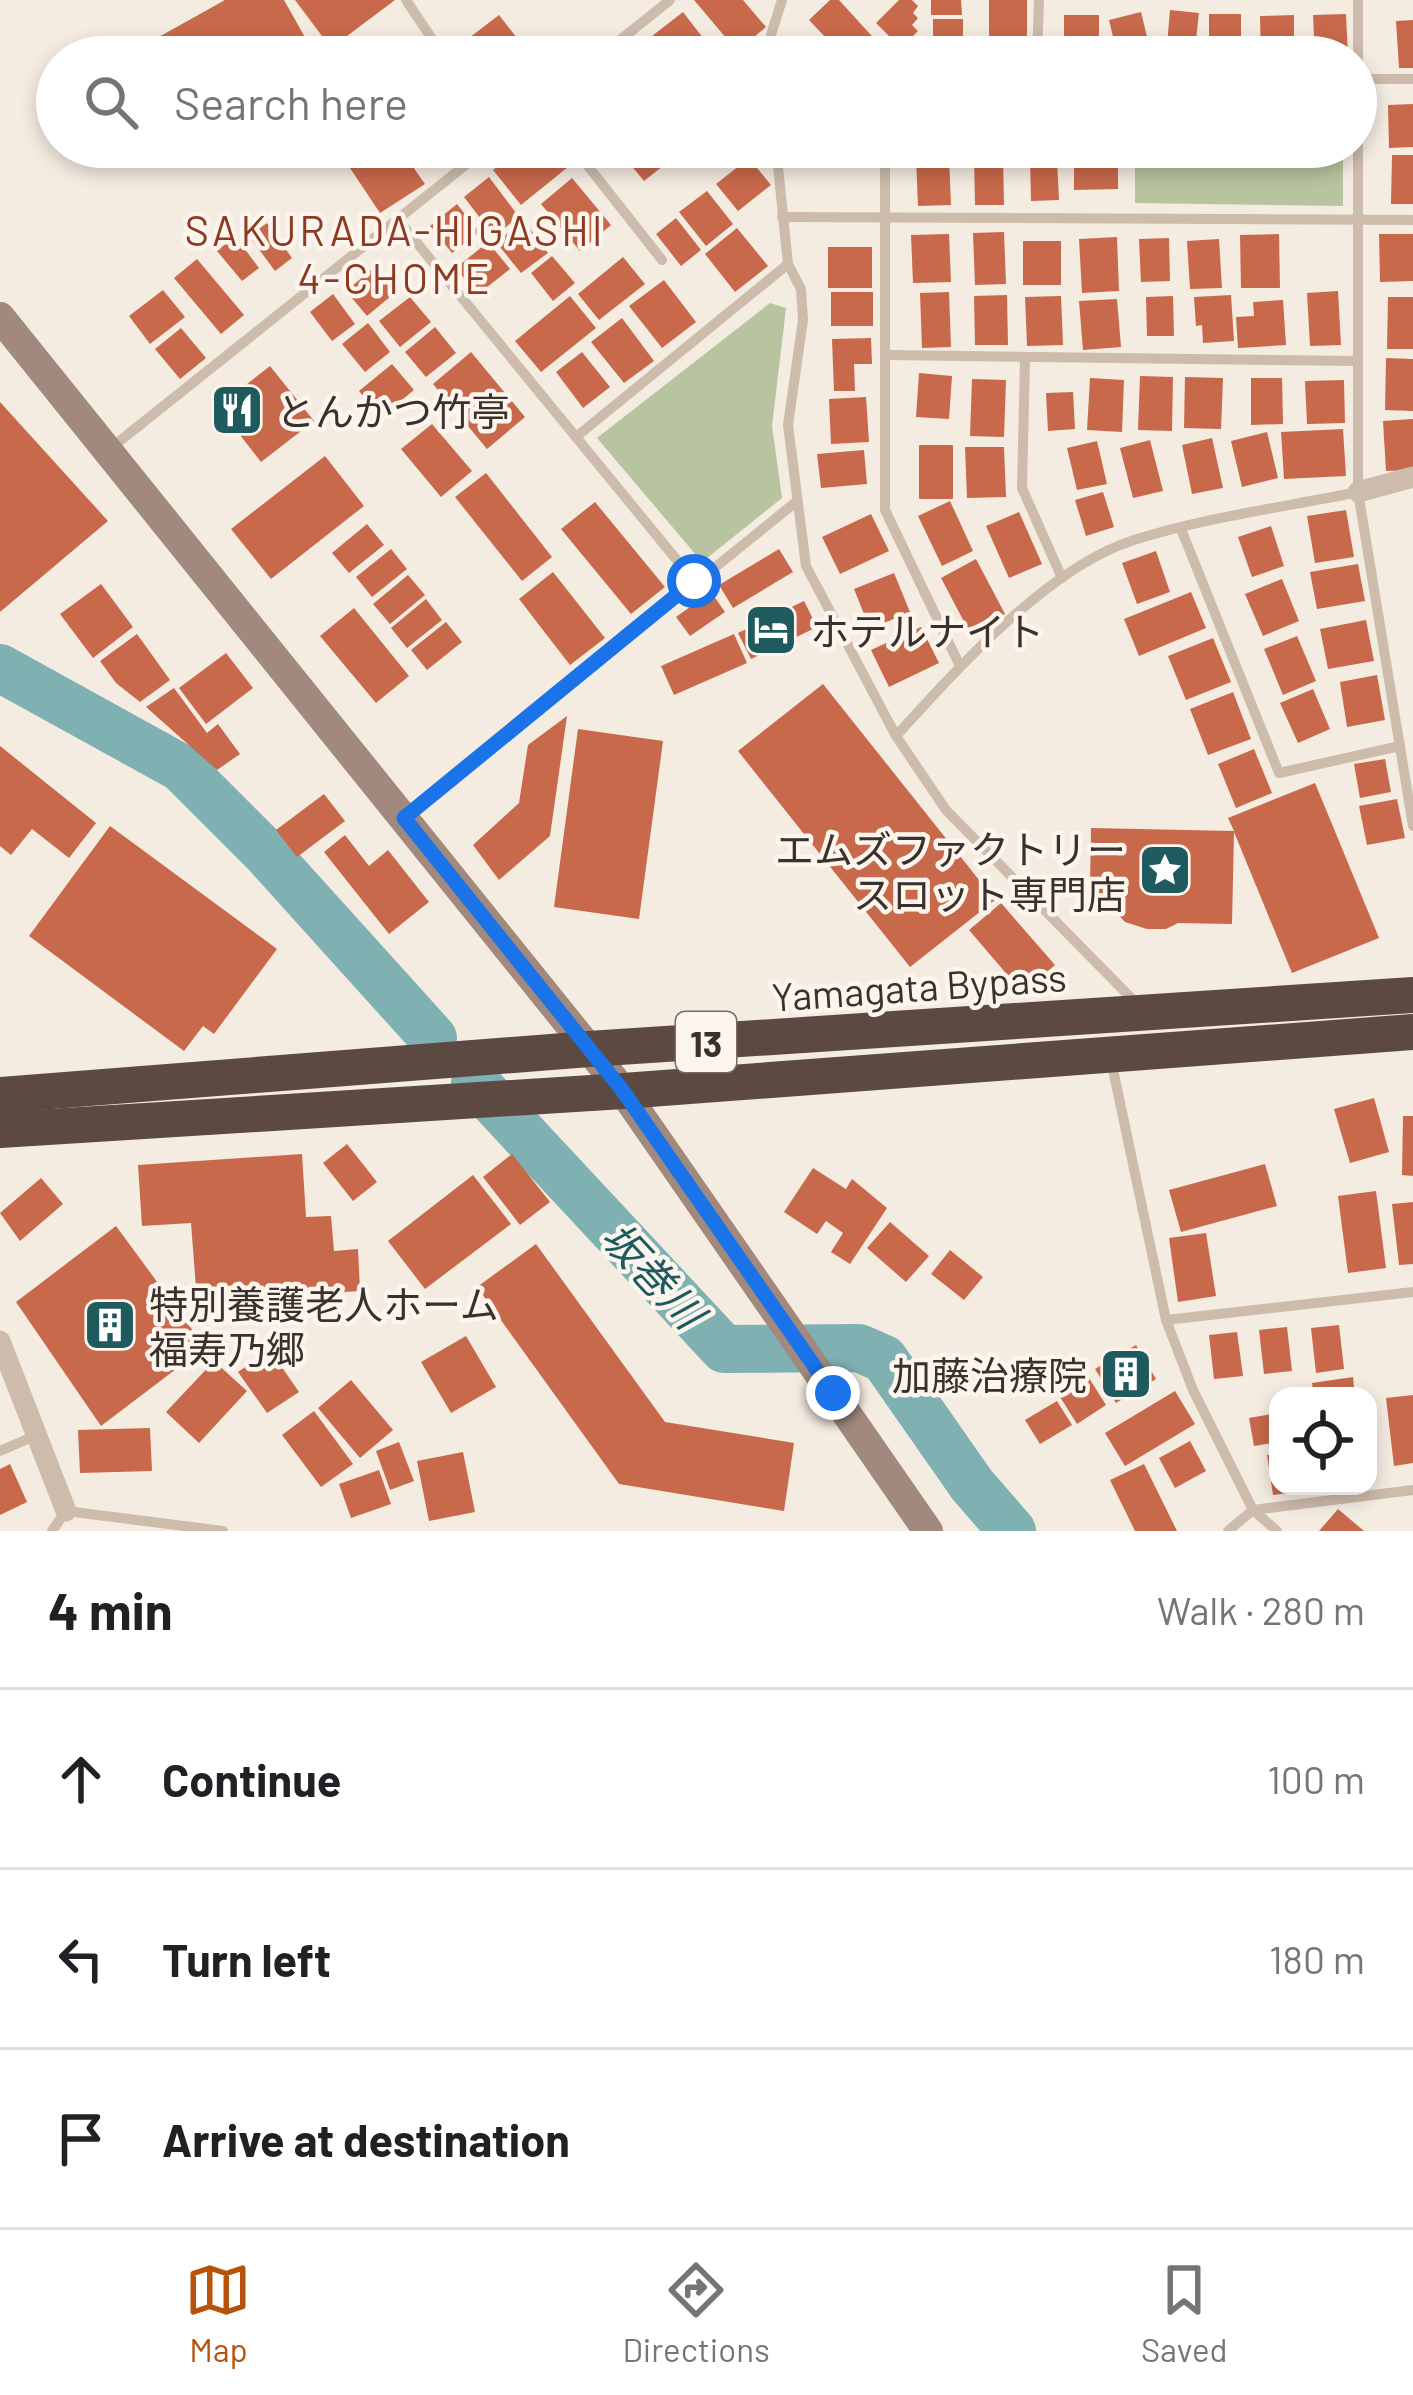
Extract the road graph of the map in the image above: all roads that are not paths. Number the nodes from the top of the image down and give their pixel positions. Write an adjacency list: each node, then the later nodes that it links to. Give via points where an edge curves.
1 (406, 0): 6 (lane)
2 (670, 0): 7 (lane)
3 (782, 0): 8 (lane)
4 (1039, 0): 9 (lane)
5 (1358, 0): 10 (lane)
6 (431, 36)
7 (625, 36)
8 (771, 36)
9 (1038, 36)
10 (1358, 36)
11 (1413, 79): 12 (lane)
12 (1377, 80)
13 (463, 168): 22 (lane)
14 (590, 168): 23 (lane)
15 (778, 168): 18 (lane)
16 (885, 168): 19 (lane)
17 (1357, 168): 20 (lane)
18 (782, 217): 19 (lane); 24 (lane)
19 (884, 217): 20 (lane); 26 (lane)
20 (1357, 220): 21 (lane); 28 (lane)
21 (1413, 220)
22 (399, 221): 29 (lane); 30 (lane)
23 (662, 260)
24 (788, 264): 29 (lane); 33 (lane, via 801,289 803,320 788,424)
25 (0, 317): 30 (street)
26 (888, 355): 27 (lane); 37 (lane, via 885,510)
27 (1025, 359): 28 (lane); 35 (lane, via 1022,488)
28 (1358, 361): 32 (lane)
29 (576, 437): 36 (lane)
30 (106, 453): 40 (street)
31 (1413, 477): 32 (street)
32 (1358, 492): 34 (lane); 39 (lane)
33 (796, 502): 36 (lane); 38 (lane, via 806,566)
34 (1181, 529): 35 (lane, via 1131,541); 39 (lane, via 1280,773)
35 (1061, 578): 37 (lane)
36 (694, 581): 40 (lane)
37 (960, 666): 38 (lane)
38 (896, 736): 43 (lane, via 946,810)
39 (1400, 746): 41 (lane)
40 (404, 818): 45 (street)
41 (1413, 826)
42 (1413, 995): 43 (highway, Yamagata Bypass / 13)
43 (1145, 1013): 45 (highway, Yamagata Bypass / 13)
44 (1413, 1032): 46 (highway, 13)
45 (590, 1049): 47 (street); 48 (highway, Yamagata Bypass / 13)
46 (1110, 1056): 47 (highway, 13); 51 (lane)
47 (623, 1091): 49 (highway, 13); 60 (street)
48 (0, 1095)
49 (0, 1130)
50 (1413, 1292): 51 (lane)
51 (1166, 1320): 56 (lane)
52 (0, 1341): 53 (street)
53 (37, 1435): 54 (lane); 57 (street)
54 (0, 1451)
55 (1413, 1490): 56 (lane)
56 (1253, 1510): 61 (lane); 62 (lane)
57 (66, 1511): 58 (lane); 59 (lane)
58 (52, 1531)
59 (224, 1531)
60 (928, 1531)
61 (1228, 1531)
62 (1277, 1531)

